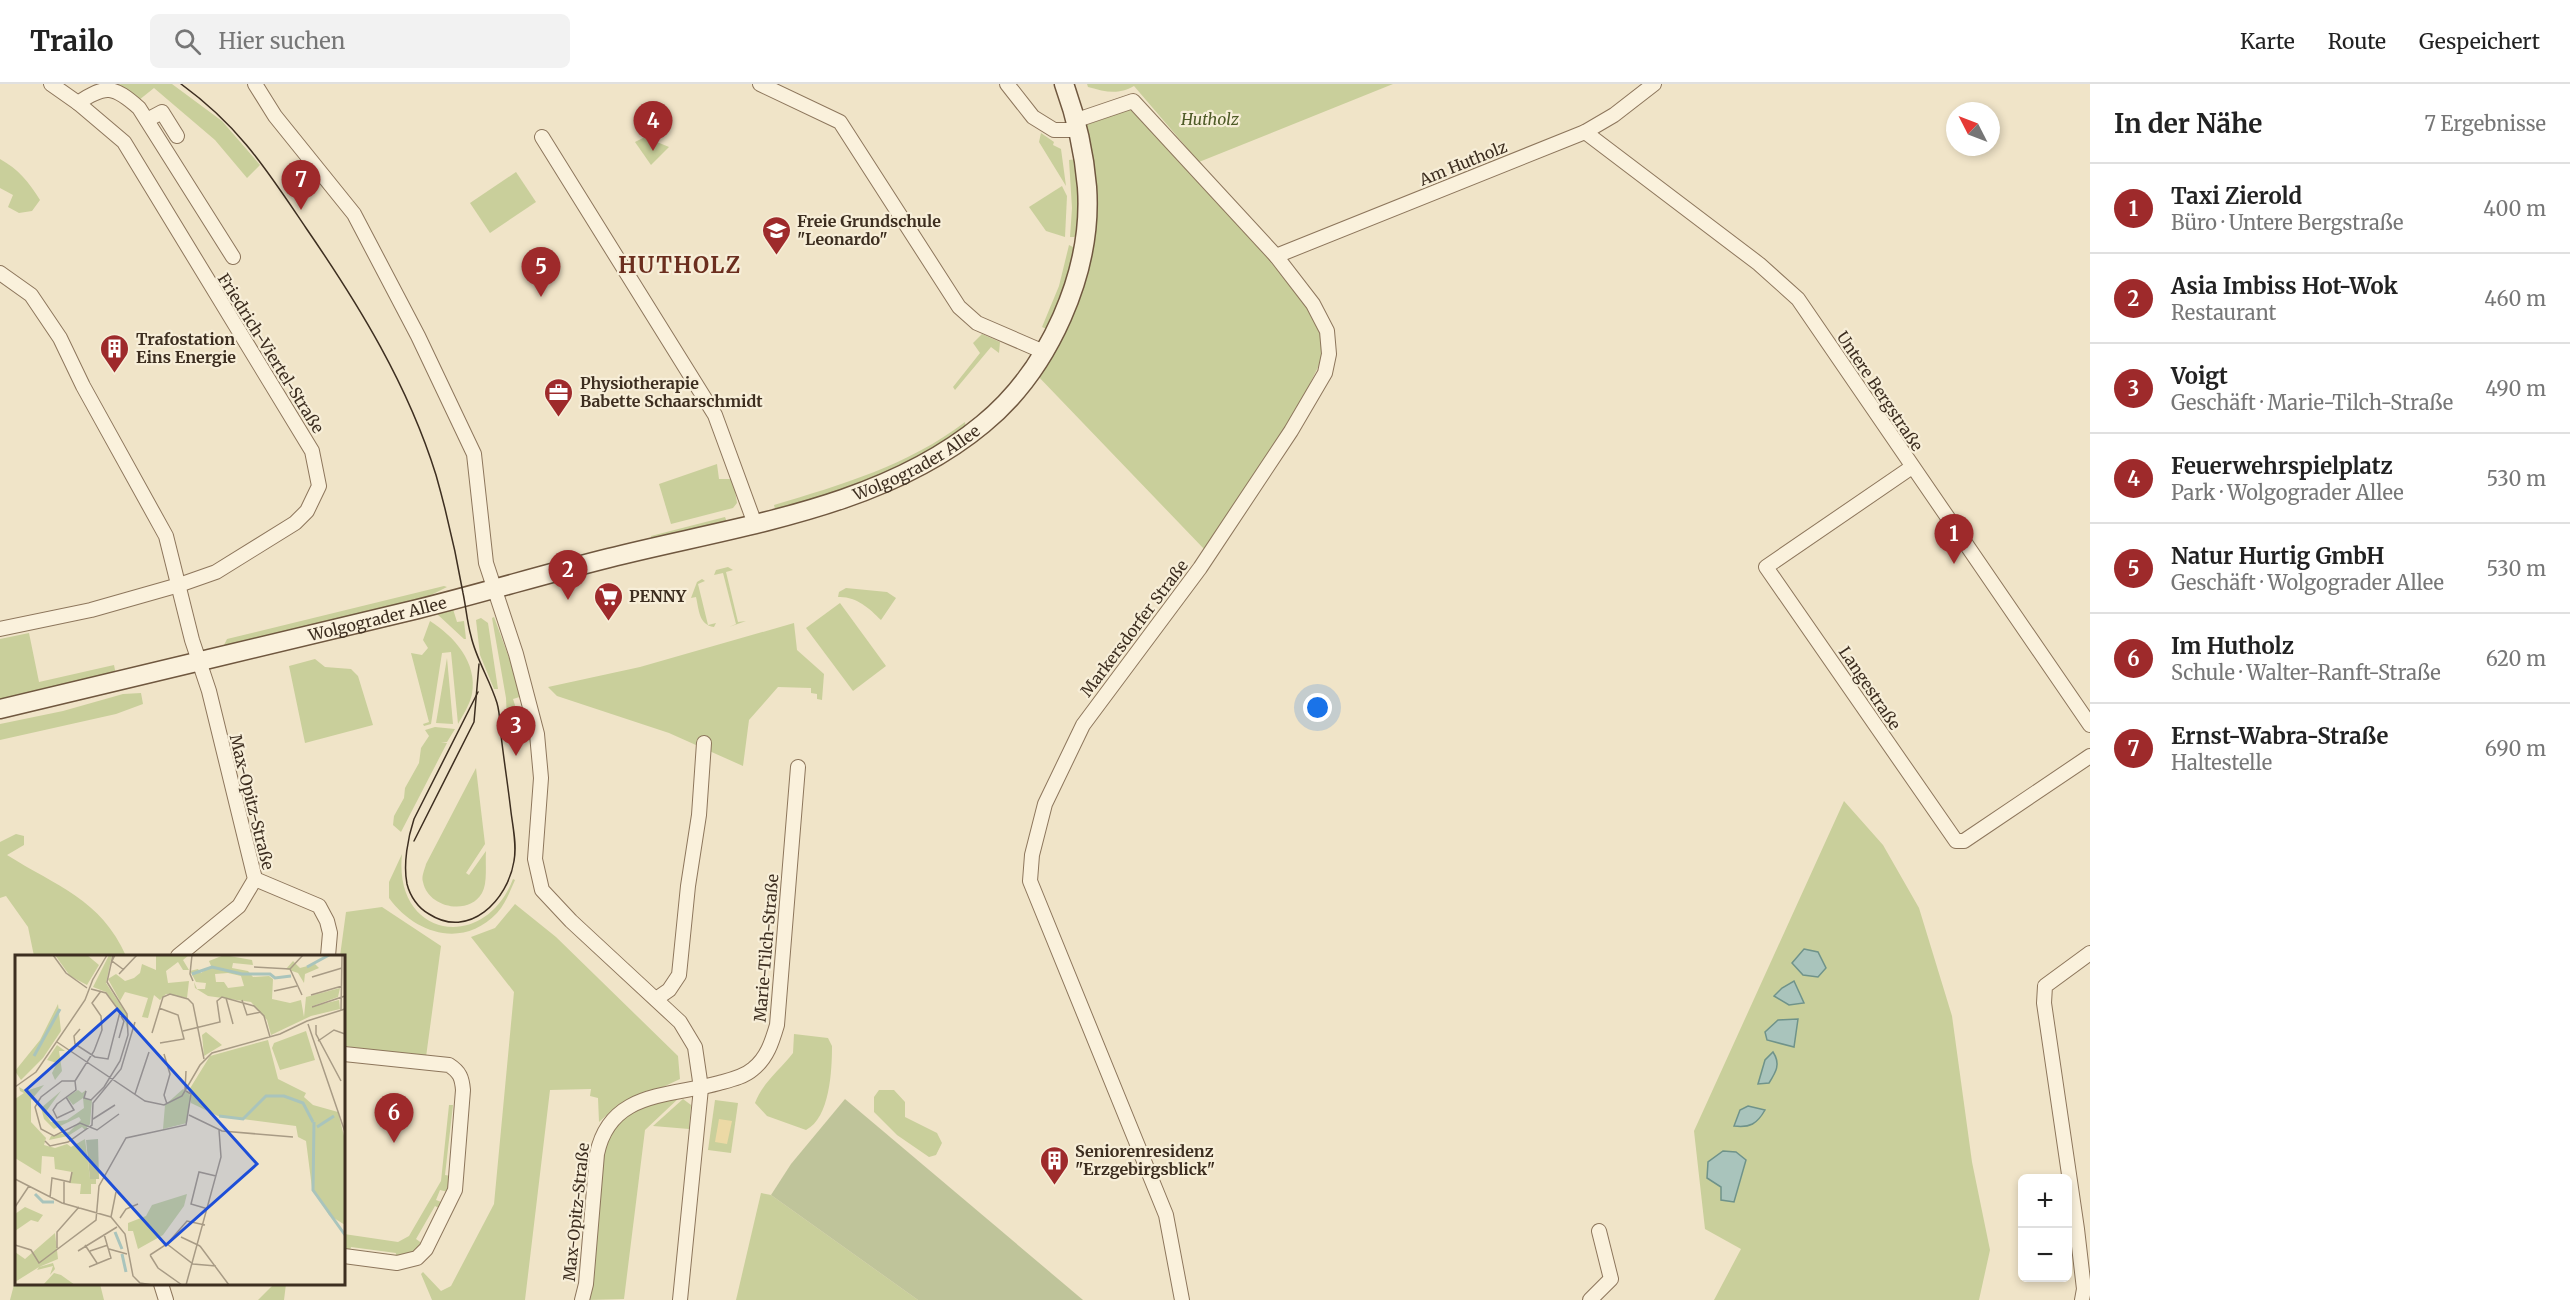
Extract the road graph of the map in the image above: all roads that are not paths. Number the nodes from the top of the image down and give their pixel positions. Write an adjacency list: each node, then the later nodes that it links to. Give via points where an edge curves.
1 (51, 84): 7 (street, Friedrich-Viertel-Straße)
2 (255, 84): 20 (street, via 274,116 354,214 474,453 486,563)
3 (760, 84): 16 (street, via 840,122 958,307 977,322)
4 (1007, 84): 9 (street, via 1040,122 1054,130)
5 (1064, 84): 9 (main road, Wolgograder Allee)
6 (1654, 84): 10 (street, Am Hutholz)
7 (78, 103): 8 (street, Friedrich-Viertel-Straße, via 93,90 119,90); 19 (street, Friedrich-Viertel-Straße, via 124,142 312,451 319,486 307,511 296,523 216,572)
8 (147, 120): 11 (street, via 162,112); 14 (street, Friedrich-Viertel-Straße)
9 (1077, 125): 13 (street, Markersdorfer Straße, via 1133,101); 16 (main road, Wolgograder Allee, via 1087,189 1083,252 1069,303)
10 (1585, 132): 13 (street, Am Hutholz); 17 (street, Untere Bergstraße, via 1759,264 1798,299)
11 (177, 136)
12 (542, 137): 18 (street, via 715,416)
13 (1276, 256): 42 (street, Markersdorfer Straße, via 1313,304 1327,331 1330,344 1325,373 1200,568 1083,725 1045,804 1032,855 1030,881 1166,1215)
14 (233, 257)
15 (0, 273): 19 (street, via 31,295 60,339 166,536)
16 (1044, 352): 18 (main road, Wolgograder Allee, via 999,411 923,466 874,489)
17 (1912, 467): 24 (street, Untere Bergstraße); 26 (street, Langestraße, via 1766,567 1956,841 1964,841)
18 (755, 524): 20 (main road, Wolgograder Allee)
19 (179, 585): 21 (street, Friedrich-Viertel-Straße, via 91,610); 22 (street)
20 (494, 588): 22 (main road, Wolgograder Allee); 32 (street, via 537,734 541,778 535,859 542,890)
21 (0, 629)
22 (198, 662): 23 (main road, Wolgograder Allee); 28 (street, Max-Opitz-Straße, via 209,691)
23 (0, 708)
24 (2090, 725)
25 (704, 743): 32 (street, via 679,975 669,990)
26 (2090, 756)
27 (798, 767): 34 (street, Marie-Tilch-Straße, via 777,1025 772,1045 753,1070)
28 (255, 879): 30 (street, Max-Opitz-Straße, via 239,906); 31 (street, via 319,906 330,933)
29 (2090, 953): 38 (street, via 2046,986 2044,1003)
30 (180, 955)
31 (328, 955)
32 (656, 999): 34 (street, via 680,1022 696,1047)
33 (345, 1054): 36 (street, via 449,1065 458,1071 463,1090 455,1190 426,1249 417,1258 397,1263)
34 (701, 1088): 40 (street, Max-Opitz-Straße, via 643,1099 609,1121 597,1154); 41 (street)
35 (1599, 1231): 43 (street, via 1611,1280)
36 (345, 1256)
37 (161, 1285): 39 (street)
38 (2085, 1292)
39 (166, 1300)
40 (582, 1300)
41 (680, 1300)
42 (1182, 1300)
43 (1590, 1300)

